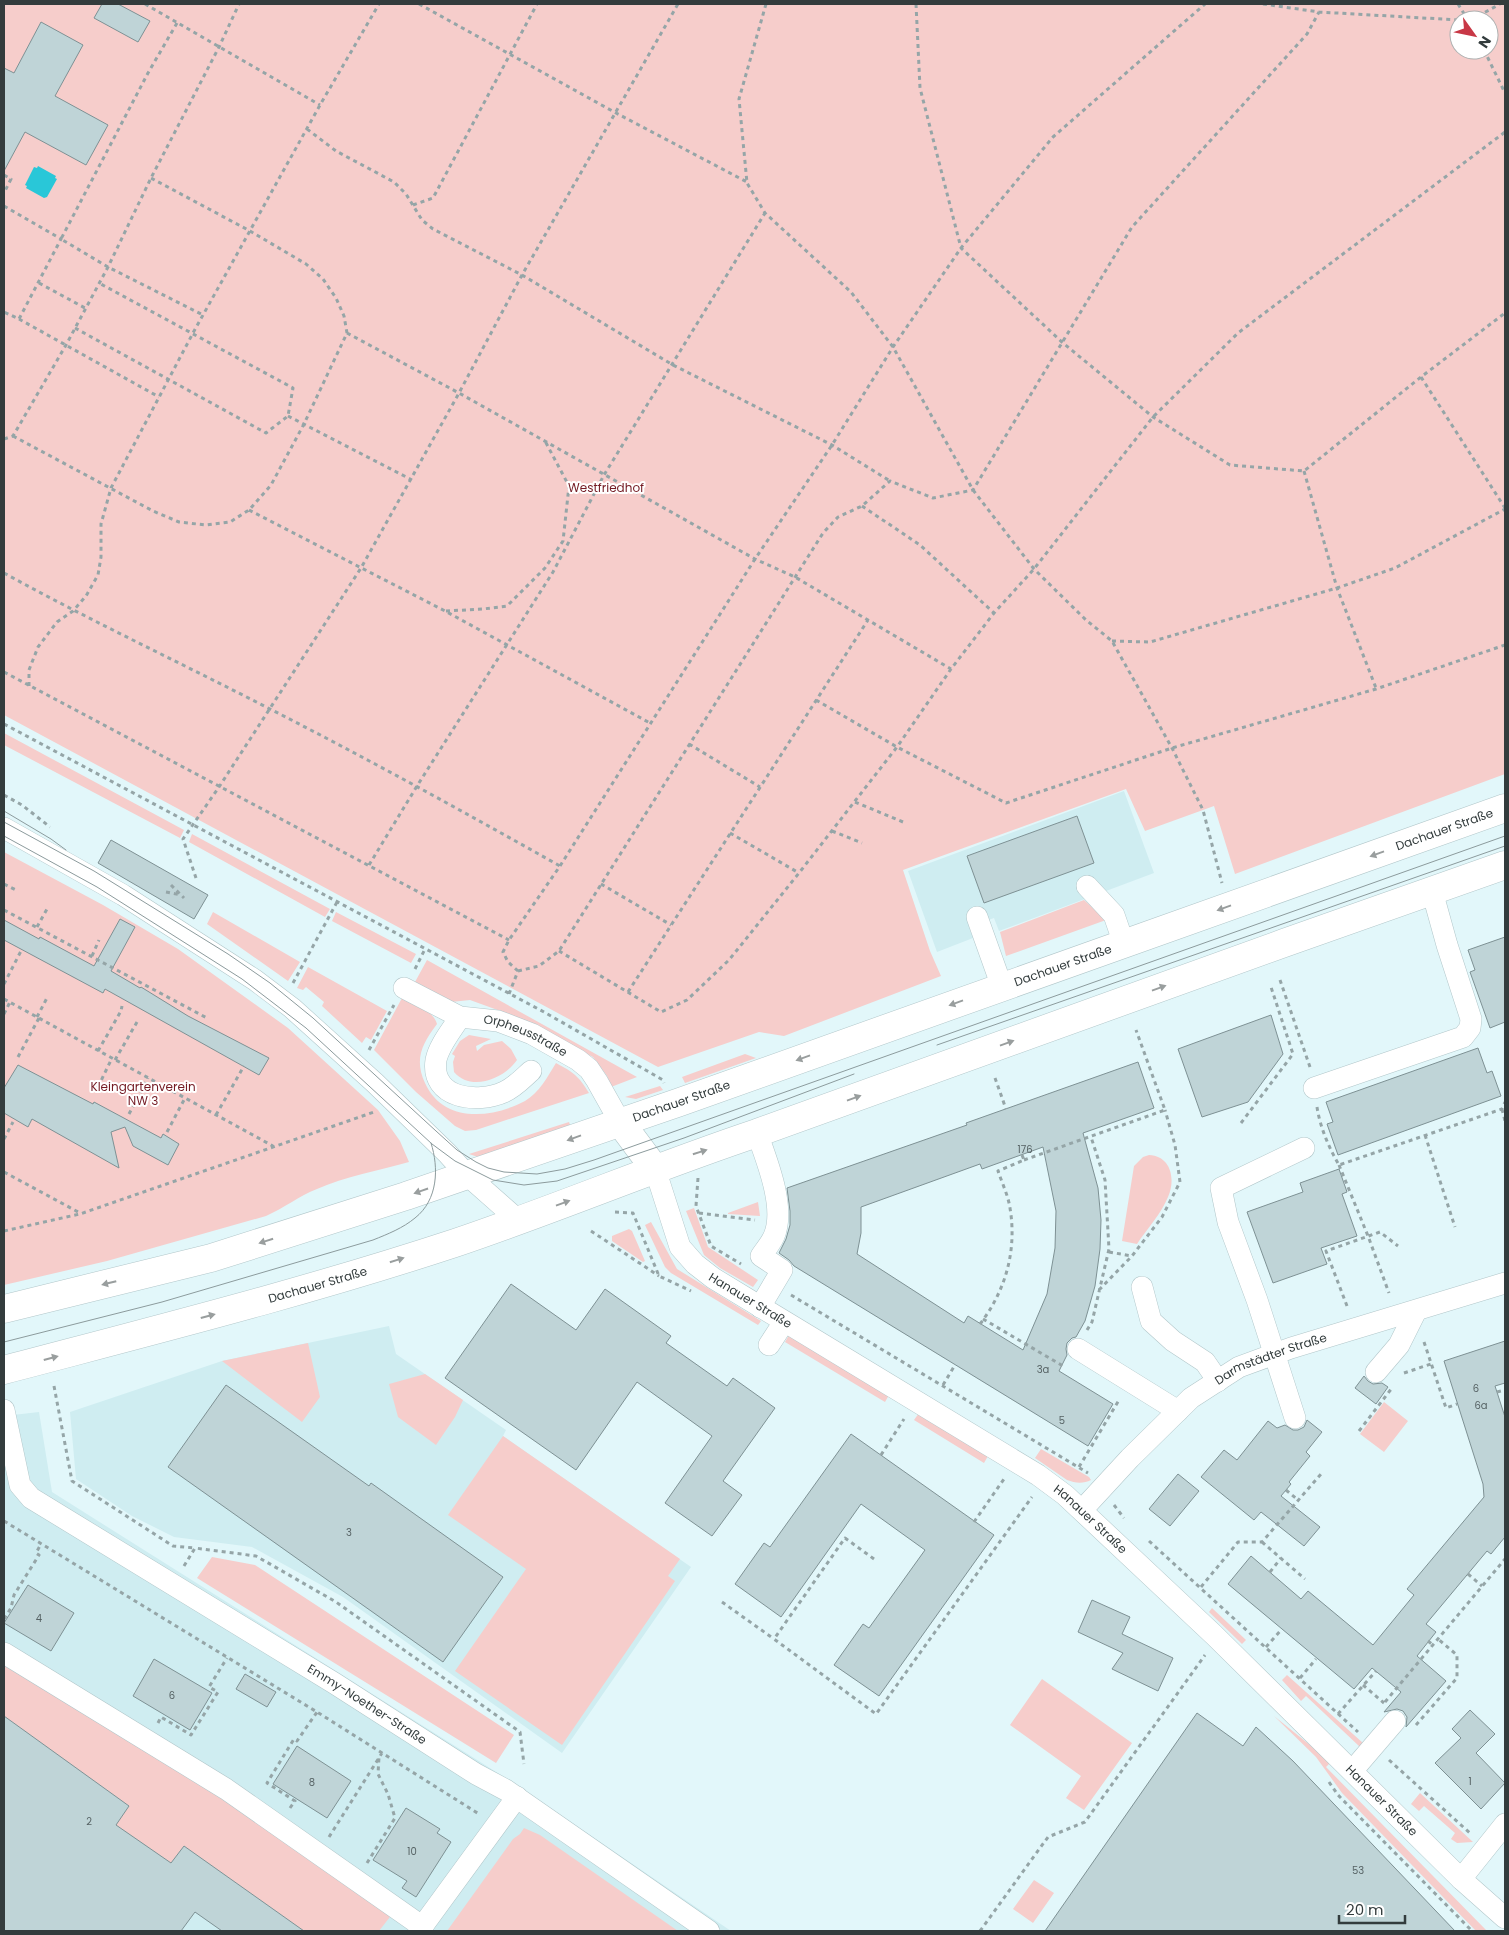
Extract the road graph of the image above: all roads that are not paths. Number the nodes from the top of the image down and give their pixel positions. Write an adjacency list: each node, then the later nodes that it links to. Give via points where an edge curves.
1 (1505, 808): 7 (main road, Dachauer Straße, one-way to 7)
2 (4, 828): 17 (street, via 124,895 255,980 330,1041 441,1146)
3 (1505, 865): 5 (main road, Dachauer Straße)
4 (1087, 886): 7 (street, via 1114,915)
5 (1432, 891): 12 (street, via 1471,1019 1470,1028 1463,1037); 14 (main road, Dachauer Straße, one-way to 5)
6 (977, 917): 8 (street)
7 (1124, 944): 8 (main road, Dachauer Straße)
8 (1002, 987): 13 (main road, Dachauer Straße, one-way to 13)
9 (404, 988): 10 (street, Orpheusstraße)
10 (460, 1017): 11 (street, via 442,1045 436,1062 436,1072 446,1089 460,1097 491,1096 503,1093); 13 (street, Orpheusstraße, via 498,1021 532,1034 578,1060 597,1081)
11 (531, 1071)
12 (1314, 1088)
13 (620, 1122): 16 (main road, Dachauer Straße); 17 (main road, Dachauer Straße, one-way to 17)
14 (757, 1133): 16 (main road, Dachauer Straße, one-way to 14); 21 (street, via 778,1210 774,1236 761,1256 782,1270)
15 (1304, 1148): 27 (street, via 1221,1188 1228,1222)
16 (655, 1169): 18 (main road, Dachauer Straße, one-way to 16); 21 (street, Hanauer Straße, via 680,1247 713,1278)
17 (467, 1175): 18 (street); 22 (main road, Dachauer Straße, one-way to 22, via 211,1258)
18 (518, 1220): 28 (main road, Dachauer Straße, one-way to 18, via 275,1298 455,1243)
19 (1505, 1283): 23 (street, Darmstädter Straße)
20 (1142, 1287): 30 (street, via 1151,1321 1205,1362)
21 (760, 1307): 24 (street, Hanauer Straße)
22 (4, 1309)
23 (1416, 1311): 27 (street, Darmstädter Straße); 29 (street, via 1399,1345)
24 (784, 1322): 25 (street); 35 (street, Hanauer Straße, via 1038,1475)
25 (769, 1345)
26 (1078, 1349): 32 (street)
27 (1275, 1354): 30 (street, Darmstädter Straße, via 1239,1367); 33 (street)
28 (4, 1370)
29 (1376, 1372)
30 (1218, 1380): 32 (street, Darmstädter Straße)
31 (4, 1410): 34 (street, Emmy-Noether-Straße)
32 (1178, 1411): 35 (street, Darmstädter Straße)
33 (1295, 1418)
34 (12, 1485): 39 (street, Emmy-Noether-Straße)
35 (1082, 1510): 38 (street, Hanauer Straße)
36 (4, 1653): 43 (street, via 226,1789)
37 (1404, 1725): 38 (street)
38 (1353, 1770): 41 (street, Hanauer Straße)
39 (517, 1797): 43 (street); 44 (street, Emmy-Noether-Straße)
40 (1505, 1824): 41 (street)
41 (1461, 1880): 42 (street, Hanauer Straße)
42 (1505, 1918)
43 (421, 1929)
44 (709, 1931)

